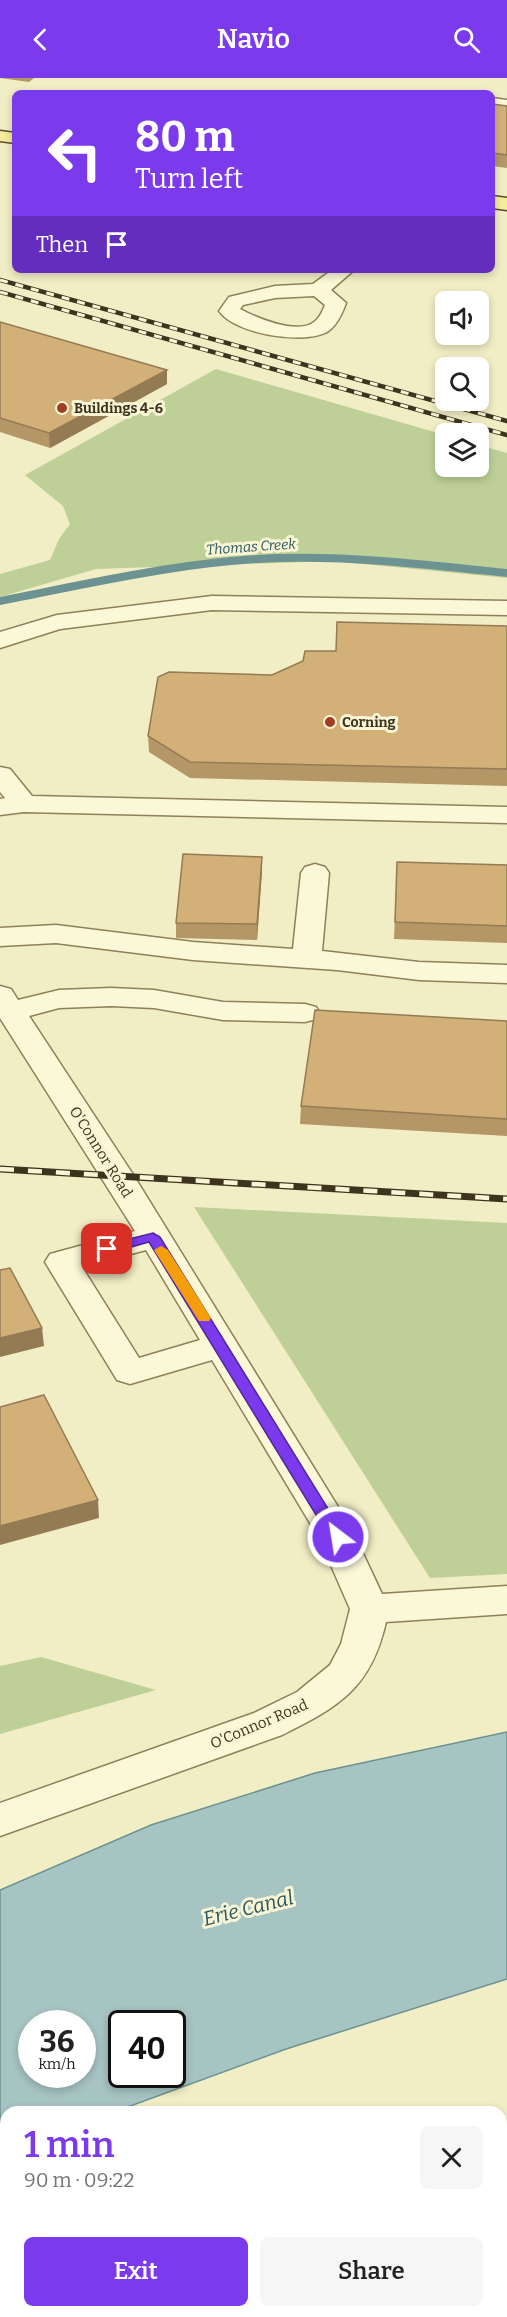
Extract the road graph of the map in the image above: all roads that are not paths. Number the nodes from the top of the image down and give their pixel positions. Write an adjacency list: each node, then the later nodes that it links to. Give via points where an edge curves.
1 (340, 273): 2 (street)
2 (318, 290)
3 (507, 608): 4 (street, via 212,603 57,622)
4 (0, 640)
5 (0, 775): 6 (street)
6 (12, 806): 7 (street)
7 (507, 815)
8 (315, 873): 10 (street)
9 (0, 937): 10 (street, via 56,934 193,951)
10 (307, 958): 11 (street, via 419,971)
11 (507, 974)
12 (5, 1003): 13 (street, via 111,997 154,999 223,1011); 14 (street, O'Connor Road, via 118,1176)
13 (305, 1013)
14 (153, 1237): 15 (street, O'Connor Road); 15 (street, via 62,1262 130,1372)
15 (221, 1346): 17 (street, O'Connor Road, via 338,1537)
16 (507, 1600): 17 (street)
17 (369, 1609): 18 (street, O'Connor Road, via 361,1644 345,1675 311,1703 268,1724)
18 (0, 1820)

